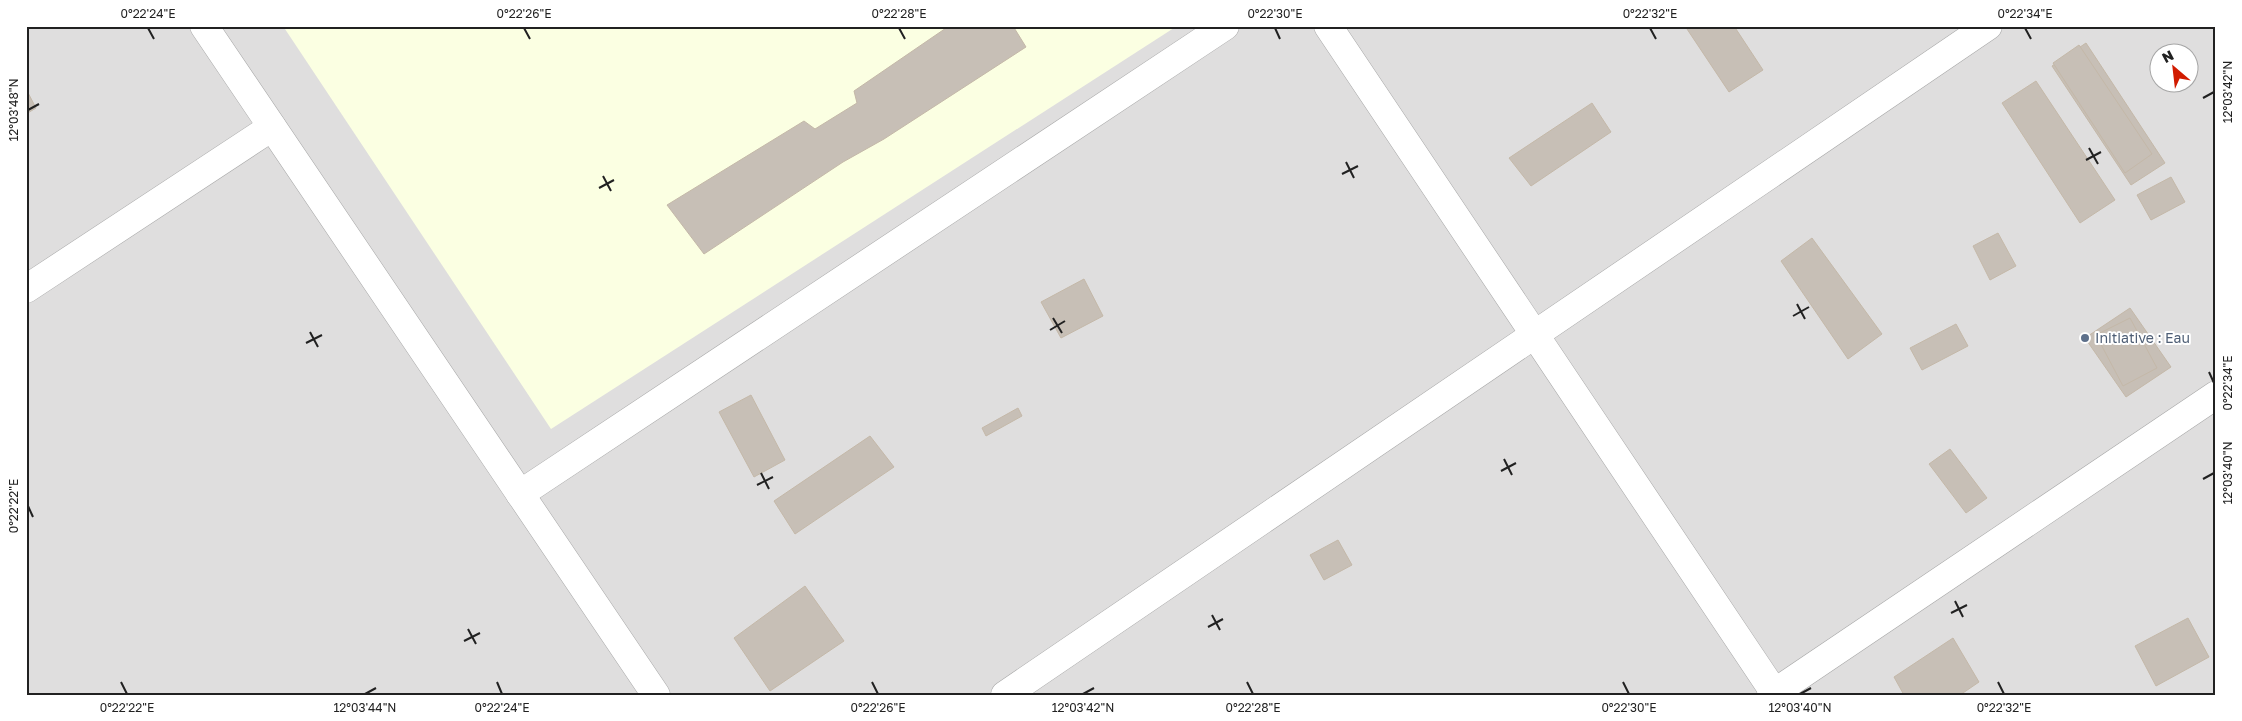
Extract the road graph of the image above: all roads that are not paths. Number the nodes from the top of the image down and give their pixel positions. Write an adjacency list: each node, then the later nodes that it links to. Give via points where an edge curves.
1 (204, 26): 5 (street)
2 (1225, 26): 9 (street)
3 (1328, 26): 7 (street)
4 (1988, 26): 7 (street)
5 (272, 127): 6 (street); 9 (street)
6 (26, 289)
7 (1535, 335): 10 (street); 12 (street)
8 (2216, 395): 10 (street)
9 (520, 494): 11 (street)
10 (1774, 694)
11 (656, 695)
12 (1005, 695)

